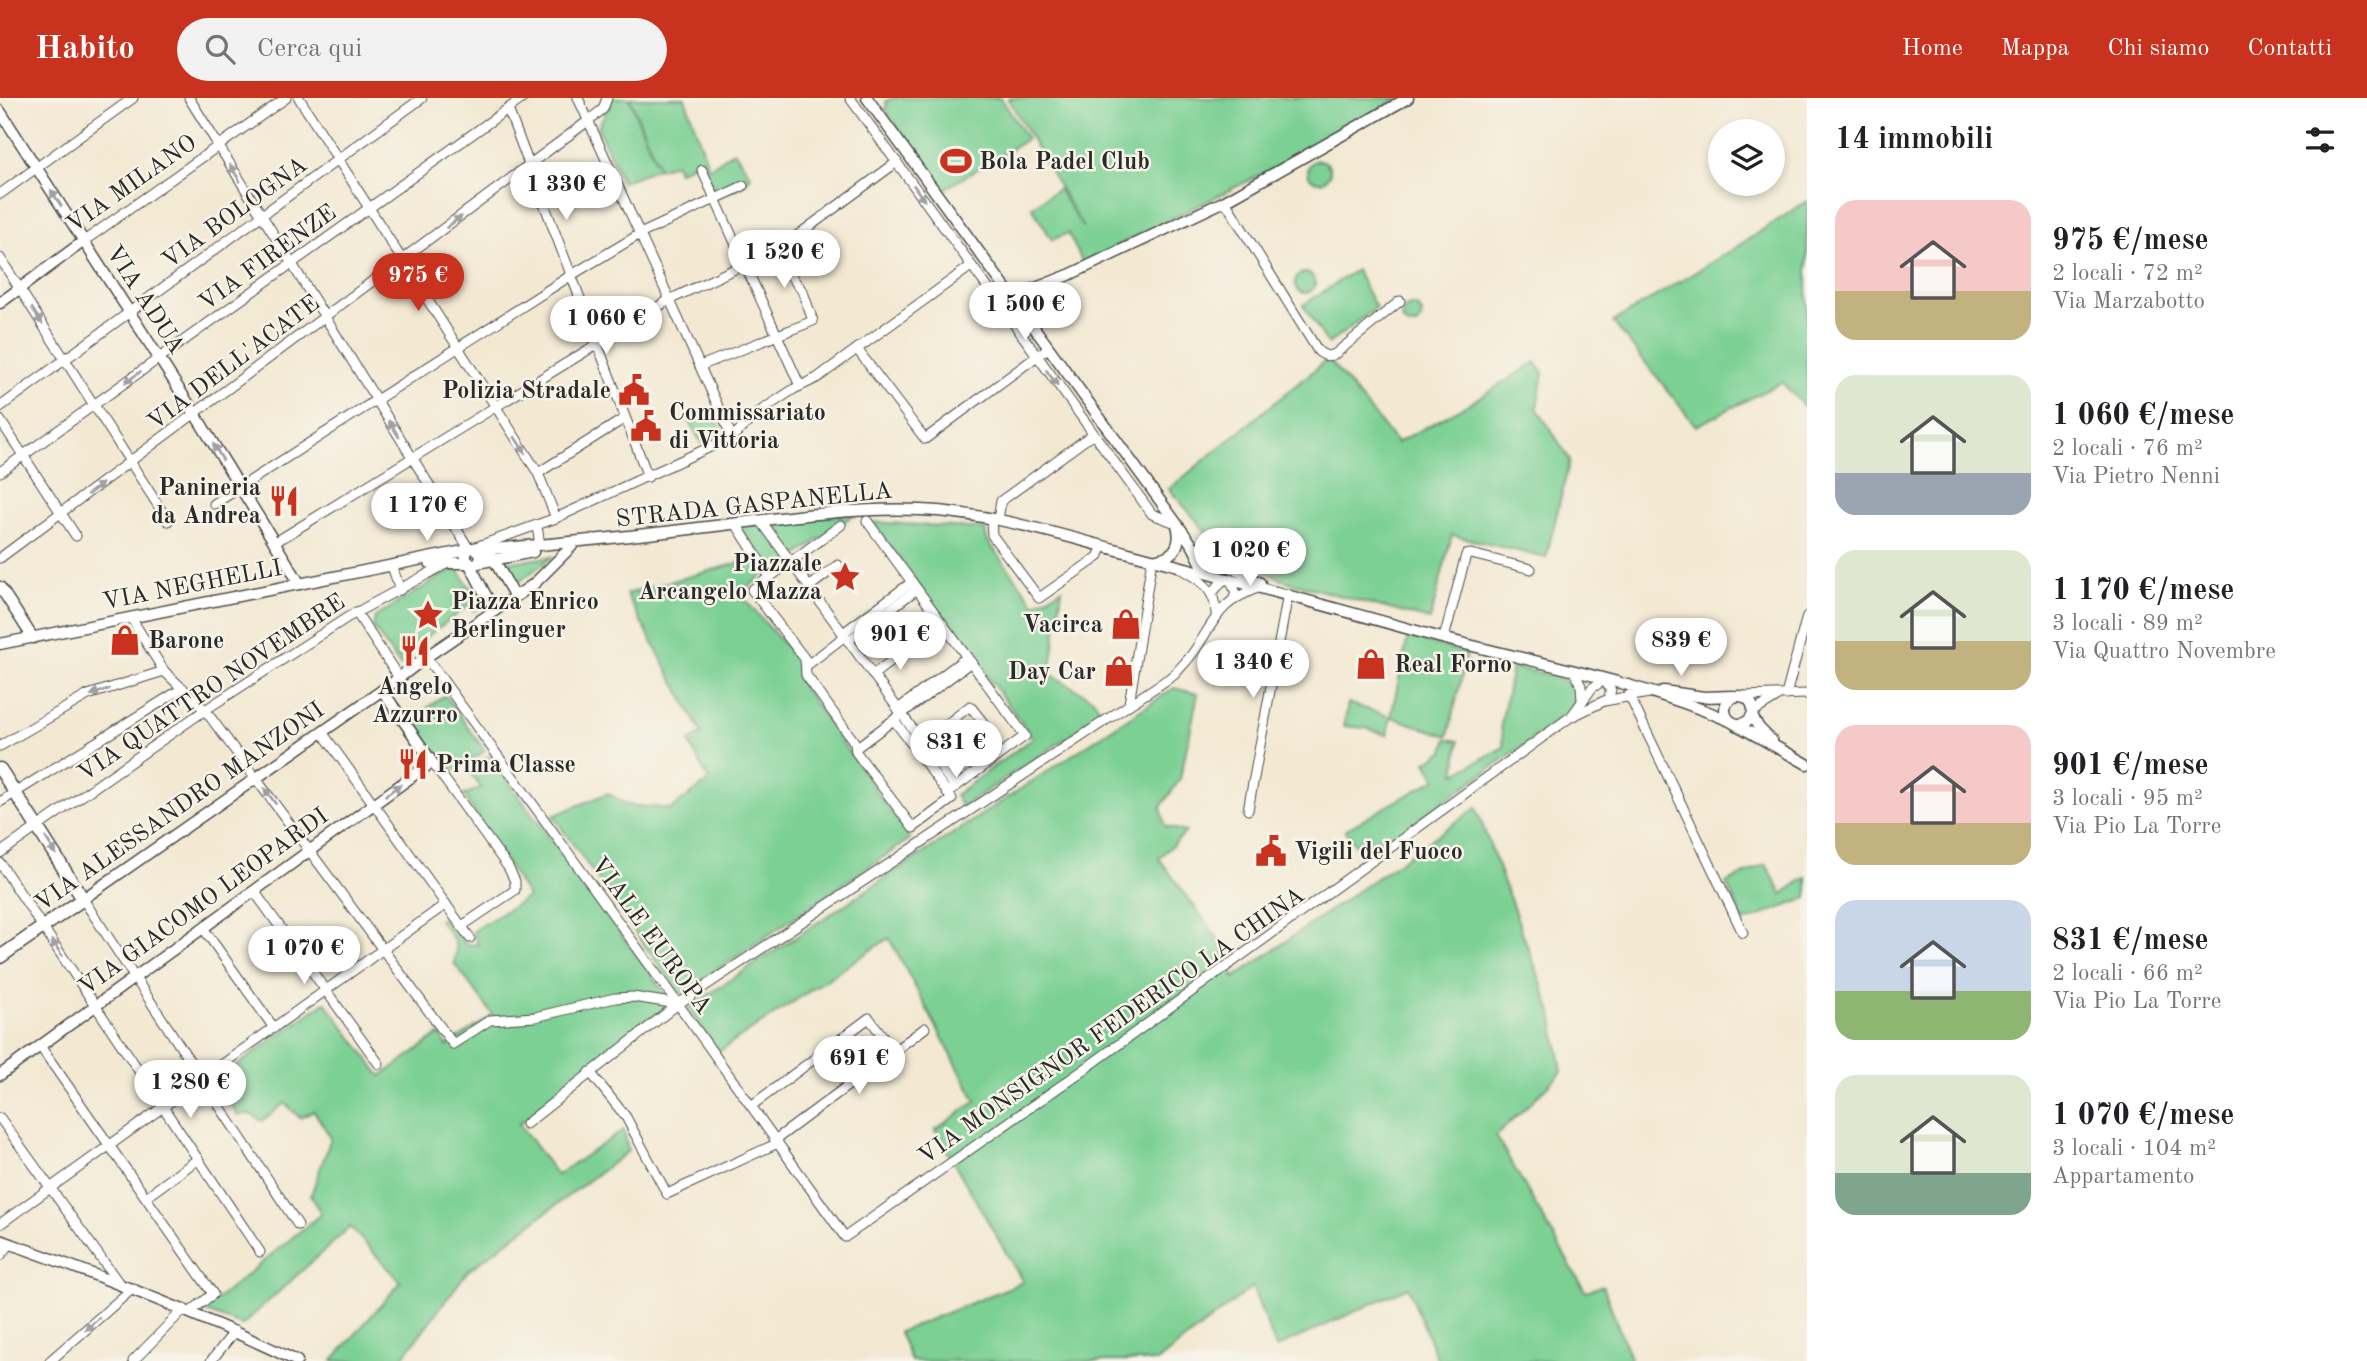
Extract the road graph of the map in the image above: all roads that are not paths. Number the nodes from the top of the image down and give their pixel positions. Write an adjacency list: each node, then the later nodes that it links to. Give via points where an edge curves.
1 (133, 98): 21 (street)
2 (189, 98): 16 (street)
3 (286, 98): 16 (street, VIA MILANO)
4 (299, 98): 18 (street)
5 (422, 98): 18 (street, VIA BOLOGNA)
6 (578, 98): 14 (street)
7 (607, 98): 14 (street, VIA DELL'ACATE, via 603,109)
8 (850, 98): 17 (street)
9 (867, 98): 15 (street)
10 (1408, 98): 26 (street)
11 (518, 100): 12 (street, VIA FIRENZE)
12 (508, 109): 20 (street); 27 (street, VIA FIRENZE)
13 (0, 111): 21 (street, VIA ADUA)
14 (588, 121): 20 (street, VIA DELL'ACATE); 29 (street)
15 (899, 142): 17 (street); 39 (street)
16 (219, 146): 28 (street, one-way to 16); 30 (street, VIA MILANO)
17 (888, 149): 19 (street)
18 (337, 160): 27 (street); 28 (street, VIA BOLOGNA)
19 (897, 162): 31 (street); 36 (street, one-way to 36)
20 (530, 165): 33 (street, VIA DELL'ACATE, one-way to 20); 37 (street)
21 (36, 168): 24 (street); 30 (street, VIA ADUA, one-way to 21)
22 (702, 170): 25 (street)
23 (743, 186): 25 (street)
24 (0, 194)
25 (715, 199): 29 (street); 35 (street)
26 (1225, 201): 39 (street); 41 (street, via 1322,354 1335,354)
27 (368, 208): 33 (street); 34 (street, VIA FIRENZE)
28 (261, 215): 34 (street); 43 (street, VIA BOLOGNA)
29 (640, 234): 37 (street); 40 (street)
30 (84, 241): 38 (street, VIA MILANO); 43 (street, VIA ADUA)
31 (772, 251): 35 (street); 45 (street, via 803,292 813,321)
32 (0, 258): 38 (street)
33 (402, 260): 44 (street, VIA DELL'ACATE); 47 (street)
34 (291, 262): 44 (street); 51 (street, VIA FIRENZE)
35 (744, 263): 40 (street); 45 (street)
36 (971, 266): 49 (street); 50 (street)
37 (570, 276): 46 (street); 47 (street)
38 (20, 289): 42 (street, VIA MILANO); 52 (street, one-way to 52)
39 (1013, 297): 48 (street)
40 (669, 300): 46 (street); 53 (street)
41 (1400, 301)
42 (0, 303)
43 (129, 312): 51 (street, VIA ADUA); 52 (street, VIA BOLOGNA)
44 (325, 318): 55 (street); 59 (street, VIA DELL'ACATE)
45 (776, 334): 53 (street); 54 (street)
46 (597, 344): 58 (street); 60 (street)
47 (457, 347): 55 (street); 58 (street)
48 (1048, 348): 50 (street); 78 (street)
49 (857, 349): 50 (street, via 925,439); 54 (street)
50 (1036, 356): 62 (street, one-way to 62)
51 (159, 358): 56 (street, VIA FIRENZE, one-way to 56); 59 (street, VIA ADUA)
52 (65, 359): 56 (street); 57 (street, VIA BOLOGNA)
53 (700, 366): 63 (street)
54 (800, 386): 63 (street, via 762,410)
55 (376, 400): 65 (street, one-way to 55); 70 (street)
56 (94, 405): 64 (street, VIA FIRENZE); 66 (street)
57 (0, 407)
58 (495, 407): 65 (street); 68 (street, one-way to 68)
59 (195, 414): 66 (street, VIA DELL'ACATE); 70 (street, VIA ADUA, one-way to 59)
60 (625, 418): 68 (street); 69 (street)
61 (0, 419): 64 (street)
62 (1093, 434): 74 (street, via 1001,501); 78 (street, via 1152,514)
63 (732, 437): 69 (street)
64 (23, 455): 67 (street, VIA FIRENZE); 72 (street)
65 (412, 457): 84 (street); 89 (street)
66 (131, 462): 72 (street, VIA DELL'ACATE, one-way to 66); 75 (street)
67 (0, 472)
68 (537, 473): 73 (street)
69 (648, 477): 73 (street)
70 (239, 487): 71 (street); 84 (street, VIA ADUA)
71 (214, 504)
72 (61, 514): 82 (street); 90 (street, VIA DELL'ACATE)
73 (556, 518): 81 (street)
74 (994, 519): 76 (street, STRADA GASPANELLA, via 923,510 864,509); 87 (street, STRADA GASPANELLA); 87 (street, via 992,534 1039,598 1098,557)
75 (168, 521)
76 (761, 521): 79 (street, STRADA GASPANELLA); 93 (street)
77 (867, 521): 103 (street)
78 (1176, 523): 88 (street); 92 (street, via 1178,546 1167,557)
79 (736, 524): 83 (street, STRADA GASPANELLA); 100 (street)
80 (841, 525): 93 (street)
81 (537, 526): 85 (street); 89 (street)
82 (76, 536)
83 (594, 541): 85 (street, STRADA GASPANELLA); 86 (street, STRADA GASPANELLA)
84 (274, 543): 102 (street, VIA ADUA)
85 (540, 545): 89 (street, STRADA GASPANELLA)
86 (572, 546): 91 (street, STRADA GASPANELLA); 110 (street, VIA ALESSANDRO MANZONI)
87 (1103, 546): 92 (street, STRADA GASPANELLA)
88 (1194, 547): 99 (street); 108 (street)
89 (473, 554): 91 (street, STRADA GASPANELLA); 94 (street); 97 (street); 112 (street)
90 (0, 558)
91 (493, 558): 110 (street)
92 (1152, 559): 95 (street, STRADA GASPANELLA); 138 (street)
93 (790, 562): 100 (street); 105 (street)
94 (448, 563): 97 (street); 107 (street, VIA QUATTRO NOVEMBRE)
95 (1171, 564): 99 (street, STRADA GASPANELLA); 109 (street)
96 (838, 565): 105 (street)
97 (392, 566): 102 (street, VIA NEGHELLI); 107 (street)
98 (1531, 569): 119 (street, via 1466,555)
99 (1206, 573): 101 (street, STRADA GASPANELLA); 109 (street)
100 (770, 577): 124 (street, via 752,590)
101 (1230, 579): 106 (street, STRADA GASPANELLA); 109 (street, via 1222,581); 111 (street, via 1235,586)
102 (300, 584): 116 (street, VIA NEGHELLI)
103 (914, 585): 117 (street); 123 (street)
104 (0, 587): 118 (street)
105 (809, 587): 117 (street)
106 (1261, 587): 108 (street, STRADA GASPANELLA); 111 (street)
107 (400, 590): 113 (street, VIA QUATTRO NOVEMBRE)
108 (1283, 593): 119 (street); 158 (street)
109 (1214, 594): 114 (street)
110 (515, 597): 112 (street, VIA ALESSANDRO MANZONI)
111 (1233, 600): 114 (street)
112 (494, 611): 122 (street, VIA ALESSANDRO MANZONI)
113 (356, 612): 128 (street); 139 (street, VIA QUATTRO NOVEMBRE)
114 (1216, 614): 138 (street, via 1174,675)
115 (1807, 616): 134 (street)
116 (131, 618): 118 (street, VIA NEGHELLI); 125 (street)
117 (845, 637): 124 (street); 127 (street)
118 (33, 638): 120 (street, VIA NEGHELLI)
119 (1444, 638): 126 (street)
120 (0, 644)
121 (909, 647): 127 (street)
122 (426, 657): 128 (street, VIA ALESSANDRO MANZONI); 175 (street, VIALE EUROPA)
123 (969, 659): 140 (street); 154 (street, via 1025,736)
124 (806, 666): 147 (street, via 806,675)
125 (164, 671): 130 (street); 146 (street, one-way to 146, via 88,695)
126 (1575, 672): 129 (street); 137 (street)
127 (873, 675): 140 (street)
128 (399, 678): 131 (street, VIA ALESSANDRO MANZONI)
129 (1604, 680): 132 (street); 136 (street, via 1611,690); 137 (street)
130 (183, 688): 139 (street); 155 (street)
131 (382, 690): 144 (street, VIA ALESSANDRO MANZONI); 149 (street)
132 (1629, 691): 135 (street); 136 (street); 143 (street, via 1649,693); 169 (street)
133 (1807, 694): 134 (street)
134 (1784, 695): 135 (street); 141 (street, via 1769,700)
135 (1738, 696): 141 (street, via 1751,702); 143 (street, via 1729,699 1724,708)
136 (1608, 700): 142 (street)
137 (1582, 701): 142 (street)
138 (1129, 704): 175 (street)
139 (205, 710): 153 (street); 159 (street, VIA QUATTRO NOVEMBRE)
140 (898, 714): 145 (street); 147 (street); 151 (street)
141 (1753, 714): 143 (street, via 1745,723); 148 (street, via 1765,735)
142 (1569, 718): 196 (street, VIA MONSIGNOR FEDERICO LA CHINA)
143 (1732, 723): 148 (street)
144 (322, 732): 153 (street, VIA ALESSANDRO MANZONI); 157 (street)
145 (923, 743): 151 (street); 151 (street, via 970,706 985,725)
146 (0, 746)
147 (856, 748): 154 (street, via 913,828 952,799)
148 (1785, 751): 150 (street)
149 (432, 762): 157 (street, VIA GIACOMO LEOPARDI, one-way to 149); 166 (street, via 515,881 515,890)
150 (1807, 765)
151 (933, 766): 154 (street)
152 (0, 769): 155 (main road)
153 (256, 776): 160 (street, one-way to 153); 164 (street, VIA ALESSANDRO MANZONI)
154 (951, 790)
155 (15, 793): 156 (street); 159 (main road)
156 (0, 802)
157 (374, 804): 160 (street, VIA GIACOMO LEOPARDI); 165 (street)
158 (1248, 810)
159 (38, 826): 161 (street, VIA QUATTRO NOVEMBRE); 164 (main road, one-way to 164)
160 (310, 851): 163 (street, VIA GIACOMO LEOPARDI); 171 (street)
161 (0, 853)
162 (0, 863): 167 (street)
163 (254, 891): 168 (street, VIA GIACOMO LEOPARDI); 174 (street)
164 (83, 899): 167 (main road, VIA ALESSANDRO MANZONI); 173 (street)
165 (446, 904): 166 (street); 171 (street)
166 (462, 926): 170 (street)
167 (43, 927): 172 (main road, VIA ALESSANDRO MANZONI); 176 (street, one-way to 167)
168 (203, 928): 173 (street, VIA GIACOMO LEOPARDI); 177 (street)
169 (1744, 933)
170 (470, 938)
171 (383, 949): 174 (street); 175 (street, via 453,1044 490,1020 535,1017 615,998)
172 (0, 957)
173 (134, 977): 176 (street, VIA GIACOMO LEOPARDI); 184 (street)
174 (326, 990): 177 (street); 181 (street)
175 (678, 1003): 182 (street); 185 (street, VIALE EUROPA)
176 (95, 1004): 179 (street, VIA GIACOMO LEOPARDI); 186 (street)
177 (274, 1028): 184 (street)
178 (925, 1028): 180 (street)
179 (40, 1046): 183 (street, VIA GIACOMO LEOPARDI); 190 (street)
180 (894, 1051): 185 (street, via 869,1018); 189 (street)
181 (379, 1064)
182 (590, 1072): 188 (street); 189 (street, via 626,1117 667,1194)
183 (0, 1075)
184 (200, 1079): 186 (street); 195 (street)
185 (751, 1105): 189 (street, VIALE EUROPA)
186 (163, 1106): 190 (street); 191 (street)
187 (0, 1118): 192 (street)
188 (526, 1124)
189 (776, 1142): 196 (street, VIALE EUROPA)
190 (109, 1145): 192 (street); 193 (street)
191 (198, 1158): 193 (street); 198 (street)
192 (49, 1187): 194 (street); 200 (street)
193 (146, 1197): 202 (street, via 213,1294)
194 (0, 1224)
195 (298, 1225)
196 (845, 1237)
197 (5, 1242): 199 (street); 200 (street)
198 (260, 1252)
199 (0, 1256)
200 (118, 1282): 201 (street)
201 (133, 1288): 202 (street); 204 (street, one-way to 204)
202 (187, 1310): 203 (street); 205 (street)
203 (235, 1331): 206 (street); 207 (street)
204 (50, 1361)
205 (133, 1361)
206 (211, 1361)
207 (296, 1361)

